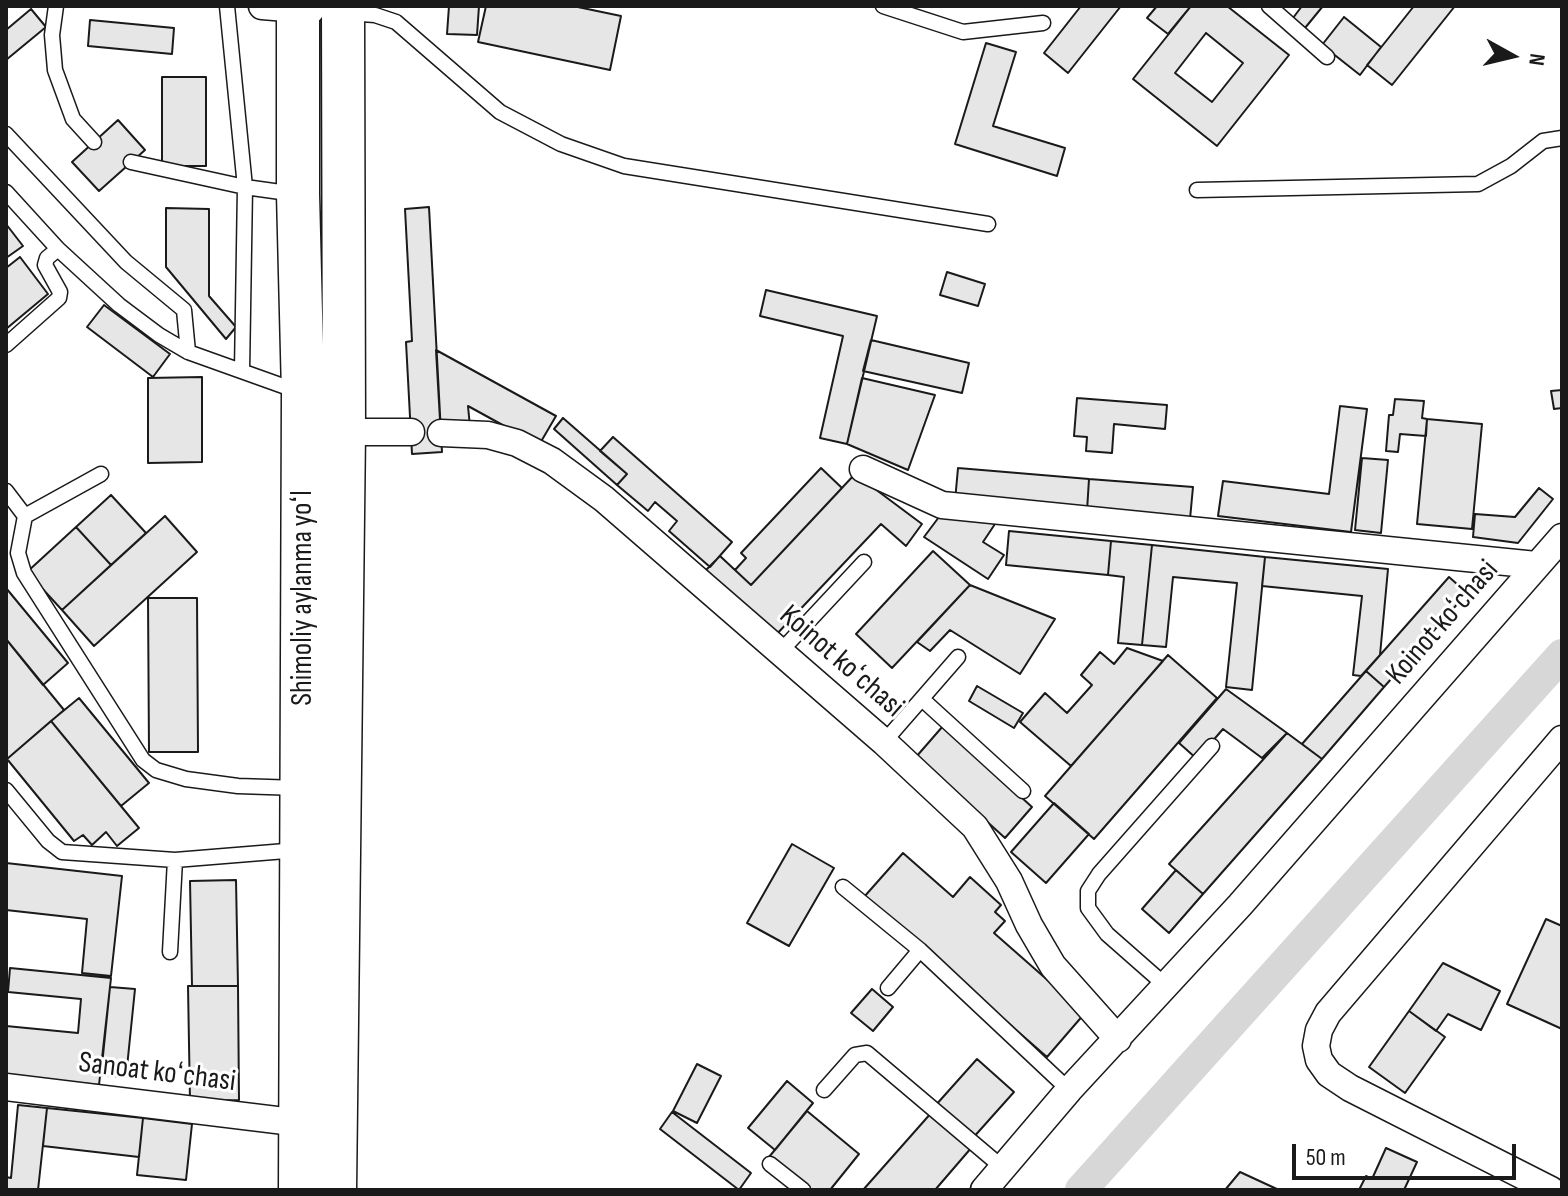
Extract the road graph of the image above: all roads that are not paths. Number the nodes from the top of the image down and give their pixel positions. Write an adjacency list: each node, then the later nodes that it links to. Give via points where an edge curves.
1 (56, 6): 11 (lane, via 55,70 73,119)
2 (227, 6): 13 (lane)
3 (883, 6): 7 (lane, via 963,32)
4 (1269, 6): 8 (lane)
5 (286, 7): 6 (street); 16 (main road, Shimoliy aylanma yoʻl)
6 (343, 9): 17 (lane, via 396,22 500,112 561,144 624,166); 23 (main road, Shimoliy aylanma yoʻl)
7 (1043, 23)
8 (1327, 57)
9 (6, 134): 20 (lane, via 126,262 184,310)
10 (1562, 138): 14 (lane, via 1543,141 1478,184)
11 (94, 142)
12 (131, 162): 13 (lane)
13 (245, 187): 16 (lane); 21 (lane)
14 (1197, 190)
15 (6, 192): 18 (lane)
16 (298, 194): 22 (main road, Shimoliy aylanma yoʻl)
17 (988, 224)
18 (58, 249): 19 (lane, via 45,265 59,298); 20 (lane, via 119,305)
19 (6, 345)
20 (188, 352): 21 (lane)
21 (242, 371): 22 (lane)
22 (303, 393): 39 (main road, Shimoliy aylanma yoʻl)
23 (344, 432): 24 (street); 57 (main road, Shimoliy aylanma yoʻl)
24 (411, 432)
25 (441, 433): 33 (street, Koinot koʻchasi, via 488,435 552,461 604,499)
26 (863, 469): 32 (street, via 942,505)
27 (101, 474): 29 (lane)
28 (6, 491): 29 (lane)
29 (25, 516): 39 (lane, via 18,553 24,573 143,760 186,779)
30 (1562, 537): 32 (street, Koinot koʻchasi)
31 (864, 562): 33 (lane)
32 (1536, 565): 47 (street, Koinot koʻchasi)
33 (780, 652): 37 (street, Koinot koʻchasi)
34 (958, 657): 35 (lane)
35 (922, 699): 37 (lane); 41 (lane)
36 (1562, 739): 60 (street, via 1328,1013 1316,1046 1329,1074 1350,1088)
37 (884, 742): 49 (street, Koinot koʻchasi, via 975,827 1053,966)
38 (1212, 746): 47 (lane, via 1088,891 1088,908 1107,934)
39 (303, 788): 42 (main road, Shimoliy aylanma yoʻl)
40 (6, 790): 43 (lane, via 62,852)
41 (1023, 791)
42 (302, 849): 43 (lane); 53 (main road, Shimoliy aylanma yoʻl)
43 (175, 860): 46 (lane)
44 (843, 887): 45 (lane)
45 (920, 950): 48 (lane); 52 (lane)
46 (170, 952)
47 (1165, 985): 49 (street, Koinot koʻchasi)
48 (888, 988)
49 (1118, 1039): 52 (street, Koinot koʻchasi)
50 (6, 1087): 53 (street, Sanoat koʻchasi)
51 (824, 1090): 55 (lane, via 855,1055 867,1053)
52 (1069, 1090): 55 (street, Koinot koʻchasi)
53 (301, 1123): 56 (main road, Shimoliy aylanma yoʻl)
54 (770, 1164): 58 (lane)
55 (1003, 1168): 59 (street, Koinot koʻchasi)
56 (300, 1190)
57 (335, 1190)
58 (803, 1190)
59 (984, 1190)
60 (1551, 1190)

